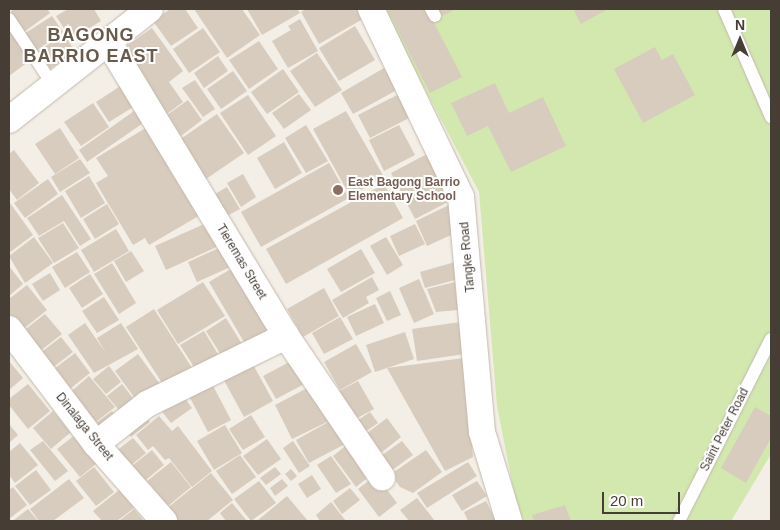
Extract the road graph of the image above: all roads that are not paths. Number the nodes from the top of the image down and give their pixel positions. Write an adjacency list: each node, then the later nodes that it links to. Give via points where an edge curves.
1 (371, 9): 15 (street, Tangke Road, via 461,198 482,432)
2 (724, 9): 7 (lane)
3 (139, 12): 5 (street)
4 (9, 19): 6 (lane)
5 (108, 42): 6 (street); 10 (street, Tieremas Street)
6 (53, 85): 8 (street)
7 (771, 117)
8 (9, 120)
9 (9, 329): 12 (street, Dinalaga Street)
10 (286, 336): 12 (street, via 147,404); 13 (street, Tieremas Street)
11 (771, 339): 16 (lane, Saint Peter Road)
12 (96, 444): 14 (street, Dinalaga Street)
13 (382, 477)
14 (164, 521)
15 (509, 521)
16 (679, 521)

